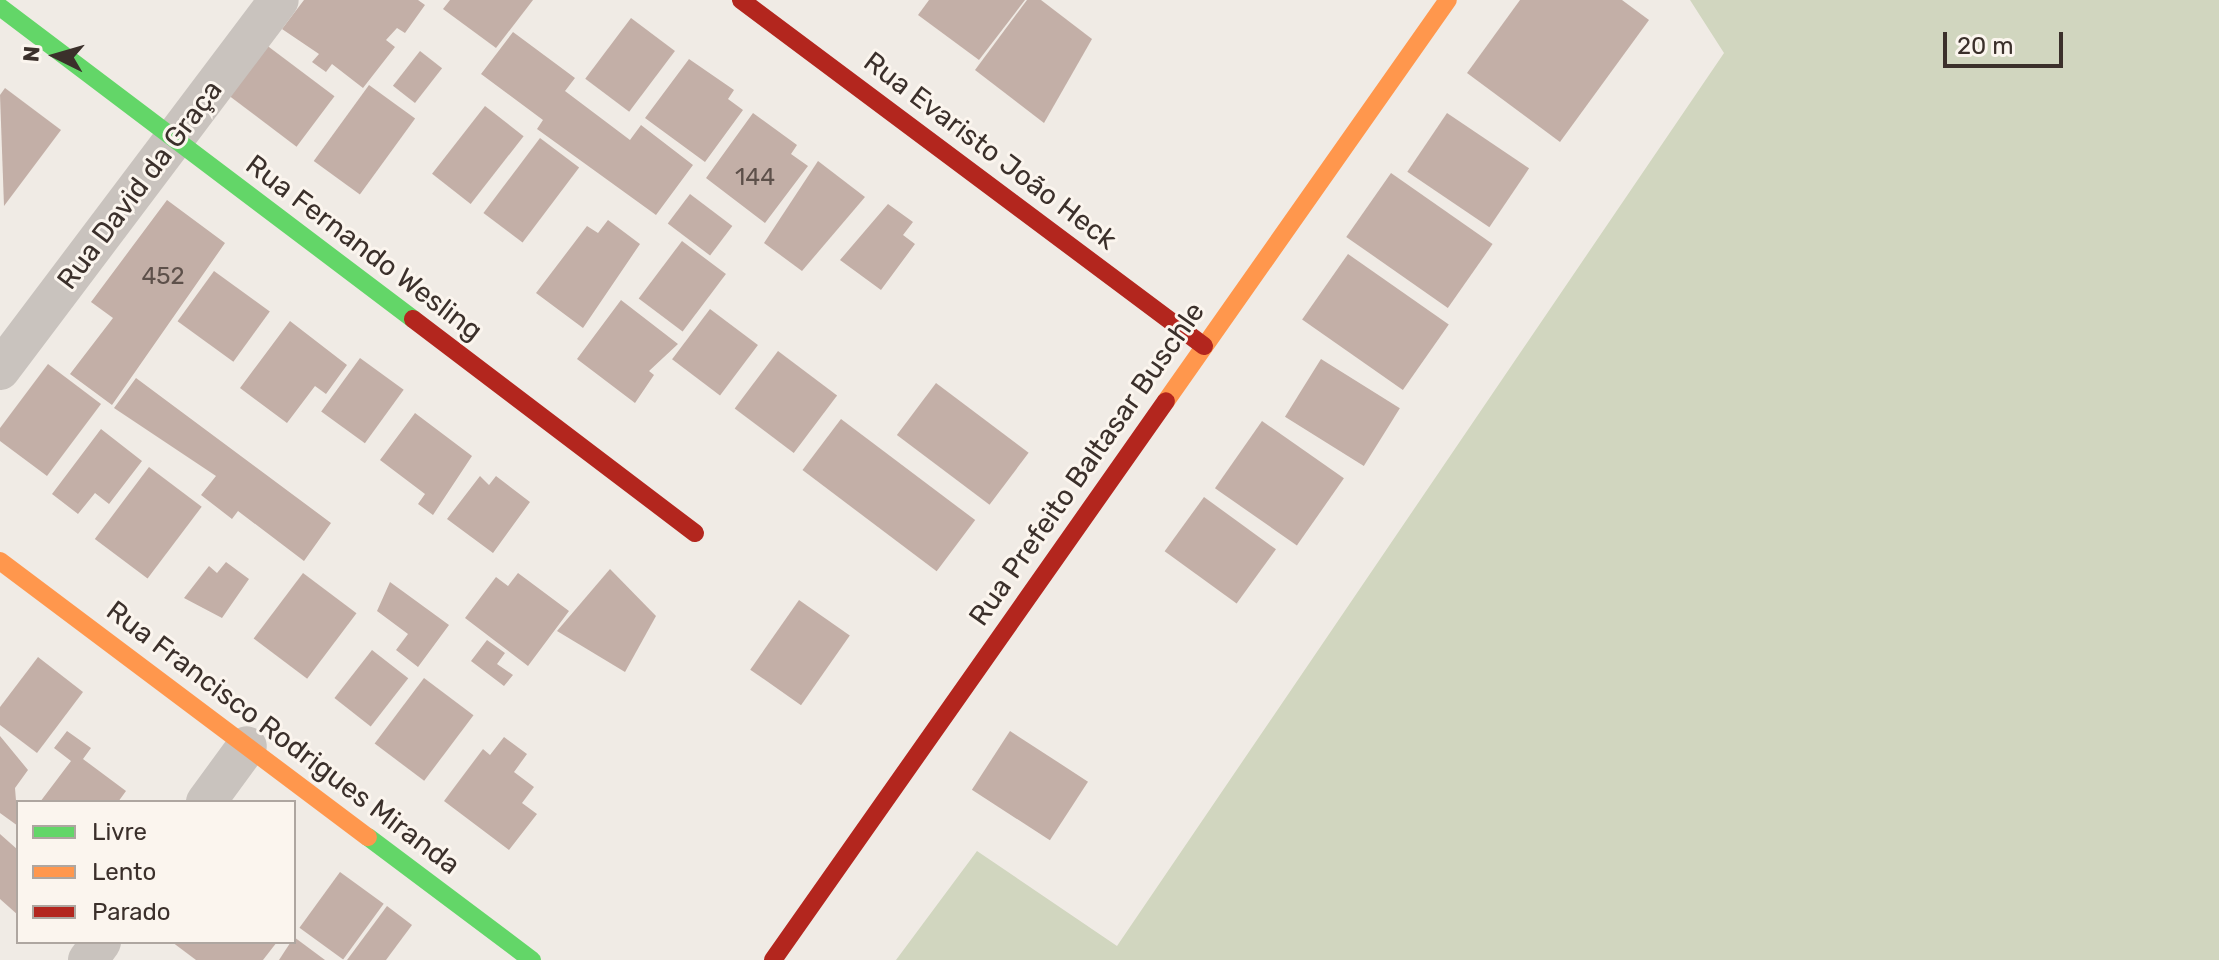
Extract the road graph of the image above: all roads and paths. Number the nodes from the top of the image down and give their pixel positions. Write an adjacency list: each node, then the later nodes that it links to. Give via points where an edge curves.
1 (279, 0): 5 (street, Rua David da Graça)
2 (741, 0): 6 (street, Rua Evaristo João Heck)
3 (1448, 0): 6 (street, Rua Prefeito Baltasar Buschle)
4 (0, 7): 5 (street, Rua Fernando Wesling)
5 (174, 139): 7 (street, Rua David da Graça); 8 (street, Rua Fernando Wesling)
6 (1204, 346): 13 (street, Rua Prefeito Baltasar Buschle)
7 (0, 370)
8 (695, 533)
9 (0, 561): 10 (street, Rua Francisco Rodrigues Miranda)
10 (247, 746): 11 (street); 12 (street, Rua Francisco Rodrigues Miranda)
11 (207, 800)
12 (532, 960)
13 (773, 960)

